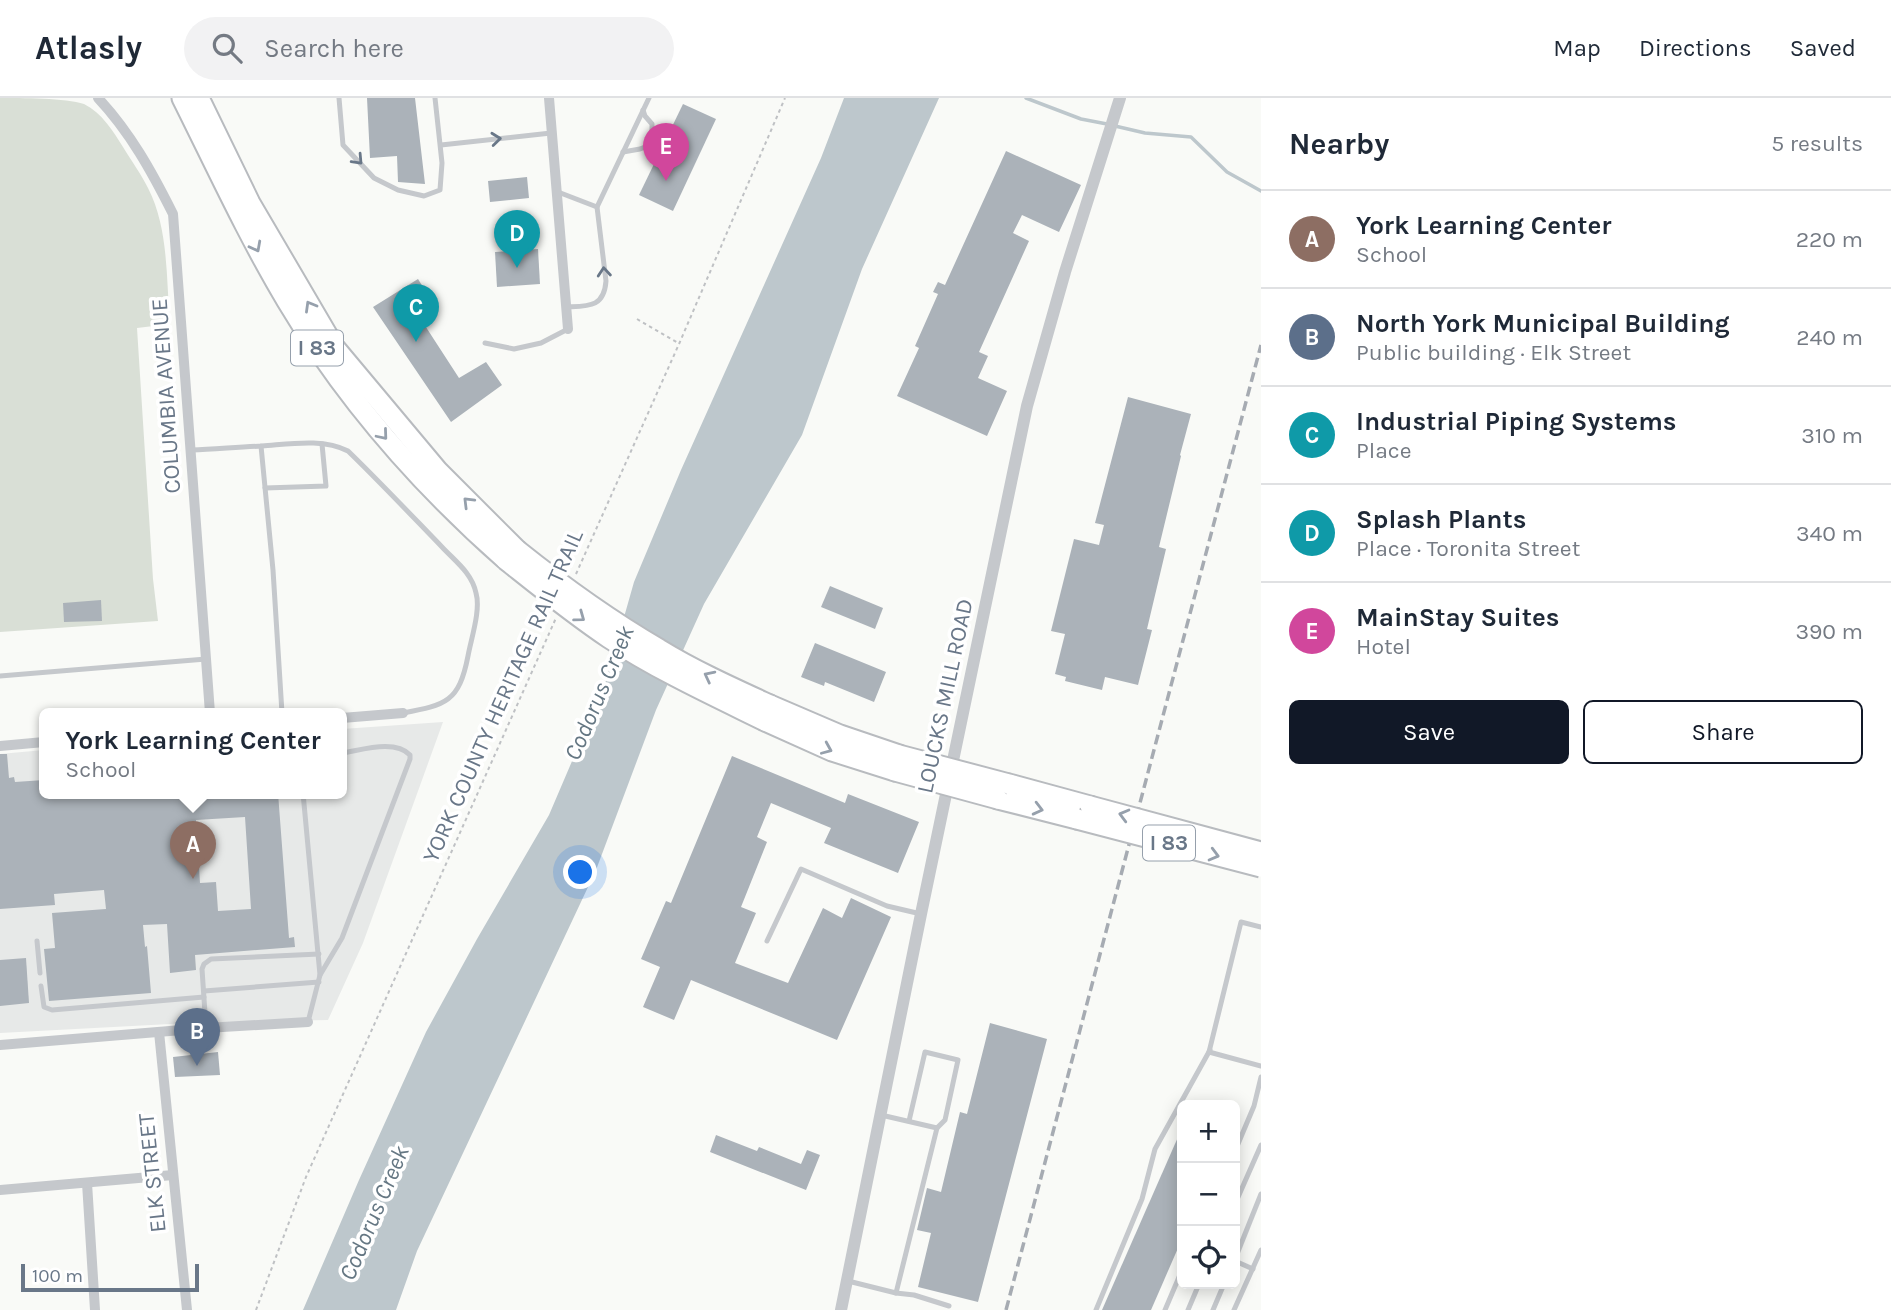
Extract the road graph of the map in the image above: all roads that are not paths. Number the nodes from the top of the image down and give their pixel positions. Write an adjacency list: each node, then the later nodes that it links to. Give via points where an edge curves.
1 (98, 98): 22 (street, COLUMBIA AVENUE, via 143,156 173,214)
2 (182, 98): 24 (highway, I 83, one-way to 24, via 267,266 336,375 408,464 468,526)
3 (198, 98): 24 (highway, I 83, one-way to 3, via 335,348 250,203)
4 (339, 98): 12 (lane, one-way to 12, via 343,145 374,178 398,190 424,196 440,190)
5 (435, 98): 12 (lane)
6 (549, 98): 11 (street)
7 (649, 98): 9 (lane)
8 (1119, 101): 38 (street, LOUCKS MILL ROAD, via 1027,406)
9 (643, 110): 10 (lane, via 653,124); 14 (lane)
10 (652, 131)
11 (551, 133): 12 (lane, one-way to 11); 15 (street)
12 (441, 145)
13 (645, 147): 14 (lane)
14 (623, 152): 16 (lane)
15 (557, 191): 16 (lane); 17 (street)
16 (597, 207): 17 (lane, one-way to 16, via 592,305 605,291)
17 (566, 307): 18 (street)
18 (568, 329): 19 (lane, via 541,343 514,349)
19 (485, 343)
20 (322, 444): 21 (lane); 23 (lane, via 326,486); 29 (lane, via 348,451 466,570 477,594 461,685 433,707)
21 (261, 446): 22 (lane); 23 (lane)
22 (192, 450): 25 (street, COLUMBIA AVENUE)
23 (265, 488): 28 (lane)
24 (512, 555): 35 (highway, I 83, bridge, via 541,589 610,639 688,684 768,713 832,751 897,763)
25 (206, 659): 26 (lane); 27 (street, COLUMBIA AVENUE)
26 (0, 676)
27 (210, 708)
28 (282, 708)
29 (403, 713): 30 (street)
30 (347, 718)
31 (39, 742): 32 (street)
32 (0, 746)
33 (347, 752): 44 (lane, via 389,747 404,750 410,759 342,937)
34 (304, 799): 42 (lane)
35 (1084, 812): 36 (highway, I 83, one-way to 35, bridge); 37 (highway, I 83, one-way to 37, bridge)
36 (1261, 852)
37 (1261, 867)
38 (921, 915): 40 (lane, via 887,906 801,869); 55 (street, LOUCKS MILL ROAD)
39 (1261, 927): 51 (lane, via 1241,922)
40 (767, 941)
41 (37, 942): 43 (lane)
42 (319, 954): 44 (lane); 46 (lane, via 211,959 202,969)
43 (40, 972)
44 (319, 979): 46 (lane); 47 (lane)
45 (41, 986): 46 (lane, via 44,1007 52,1010)
46 (204, 994): 48 (lane)
47 (308, 1022): 48 (street)
48 (206, 1028): 49 (street)
49 (159, 1032): 50 (street); 61 (street, ELK STREET)
50 (0, 1045)
51 (1210, 1050): 52 (lane); 79 (lane, via 1155,1149 1142,1199)
52 (1261, 1066)
53 (1261, 1077): 54 (lane)
54 (1253, 1110): 56 (lane); 59 (lane)
55 (881, 1115): 57 (lane); 70 (street, LOUCKS MILL ROAD)
56 (1261, 1115)
57 (909, 1121): 58 (lane); 58 (lane, via 925,1052 958,1060 945,1119)
58 (937, 1128): 74 (lane)
59 (1240, 1140)
60 (1261, 1144): 64 (lane)
61 (173, 1175): 62 (street); 77 (street, ELK STREET)
62 (87, 1183): 63 (street); 76 (street)
63 (0, 1190)
64 (1240, 1192)
65 (1261, 1194): 66 (lane)
66 (1240, 1247)
67 (1261, 1250): 69 (lane)
68 (1240, 1262): 69 (lane)
69 (1253, 1269): 83 (lane)
70 (848, 1281): 74 (lane); 78 (street, LOUCKS MILL ROAD)
71 (1177, 1281): 80 (lane)
72 (1197, 1289): 81 (lane)
73 (1222, 1289): 82 (lane)
74 (896, 1293): 75 (lane)
75 (949, 1306)
76 (95, 1310)
77 (187, 1310)
78 (841, 1310)
79 (1096, 1310)
80 (1164, 1310)
81 (1188, 1310)
82 (1213, 1310)
83 (1234, 1310)

